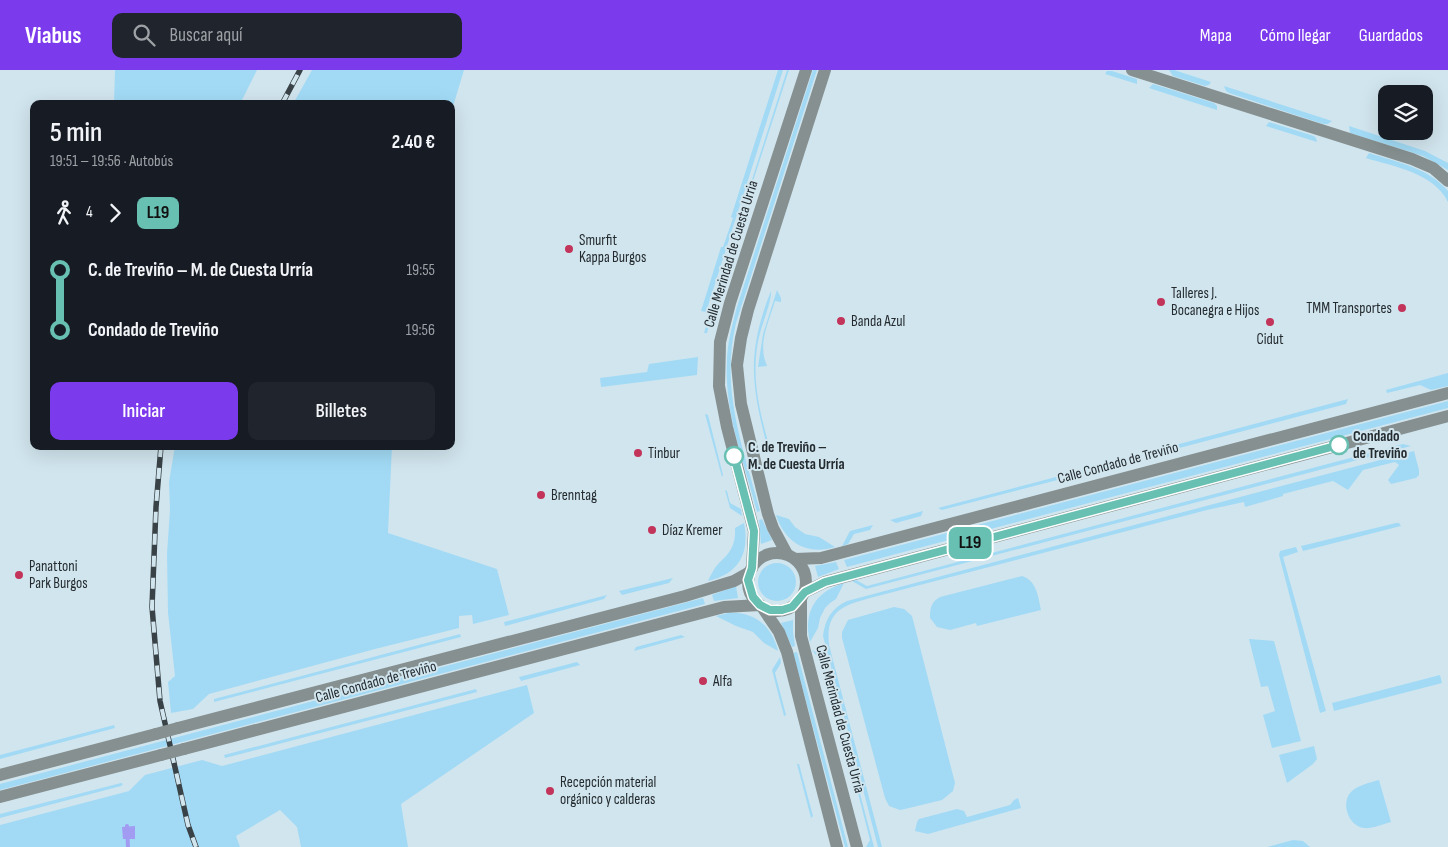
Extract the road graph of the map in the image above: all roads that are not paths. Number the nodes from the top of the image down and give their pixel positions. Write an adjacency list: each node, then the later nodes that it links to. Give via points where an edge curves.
1 (806, 70): 8 (street, Calle Merindad de Cuesta Urria, via 720,342 718,386 754,531)
2 (825, 70): 7 (street, via 748,310 737,365 745,423 773,528)
3 (1132, 70): 4 (street, via 1412,159 1433,168)
4 (1448, 181)
5 (1448, 393): 7 (street, Calle Condado de Treviño, via 821,558)
6 (1448, 416): 9 (street, via 825,582)
7 (791, 557): 8 (street, via 780,553 768,554); 9 (street, via 805,572)
8 (751, 570): 10 (street, via 748,580 750,592); 11 (street, Calle Condado de Treviño, bridge, via 734,581 699,592)
9 (803, 595): 10 (street, via 792,607 782,610); 14 (street, Calle Merindad de Cuesta Urria, via 801,636)
10 (761, 606): 12 (street, Calle Condado de Treviño, bridge, via 724,607); 13 (street, via 780,632)
11 (0, 775)
12 (0, 797)
13 (837, 847)
14 (857, 847)

